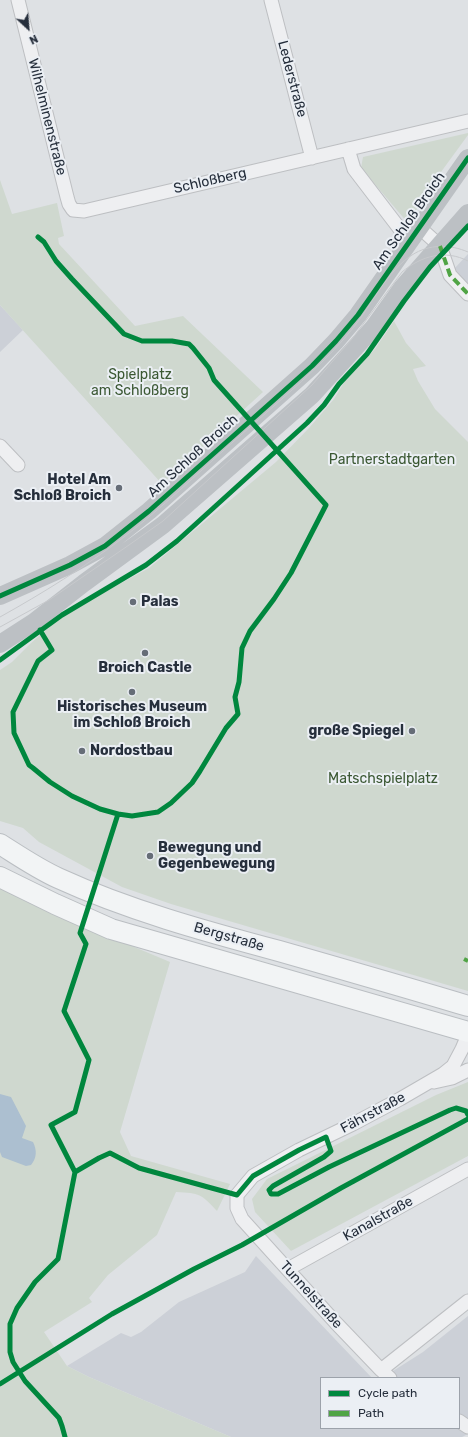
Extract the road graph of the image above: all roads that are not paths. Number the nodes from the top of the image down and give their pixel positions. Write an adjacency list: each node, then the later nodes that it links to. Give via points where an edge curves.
1 (18, 0): 7 (street, Wilhelminenstraße, via 67,197)
2 (271, 0): 5 (street, Lederstraße)
3 (468, 121): 4 (street, Schloßberg)
4 (348, 149): 5 (street, Schloßberg); 9 (street, via 354,169)
5 (312, 158): 7 (street, Schloßberg, via 84,212)
6 (468, 158): 9 (main road, Am Schloß Broich)
7 (73, 210)
8 (468, 212): 10 (main road)
9 (414, 234): 10 (street, Am Schloß Broich); 14 (main road, Am Schloß Broich, via 358,315 336,341 312,366 149,511 105,546 70,565)
10 (440, 246): 11 (street, via 450,275); 15 (main road, via 402,288 374,327 307,400 163,525 34,622)
11 (468, 294)
12 (0, 446): 13 (street)
13 (18, 465)
14 (0, 596)
15 (0, 644)
16 (0, 844): 18 (main road, Bergstraße, via 57,878 130,907)
17 (0, 877): 19 (main road, Bergstraße, via 112,929)
18 (468, 1006)
19 (468, 1032)
20 (468, 1035): 22 (street, Fährstraße, via 453,1066)
21 (468, 1070): 22 (street, Fährstraße, via 441,1082)
22 (430, 1082): 24 (street, Fährstraße, via 253,1176 237,1195 237,1208)
23 (468, 1169): 25 (street, Kanalstraße)
24 (242, 1219): 25 (street, Tunnelstraße)
25 (288, 1269): 27 (street, Tunnelstraße)
26 (468, 1301): 27 (street, Tunnelstraße)
27 (385, 1374)

